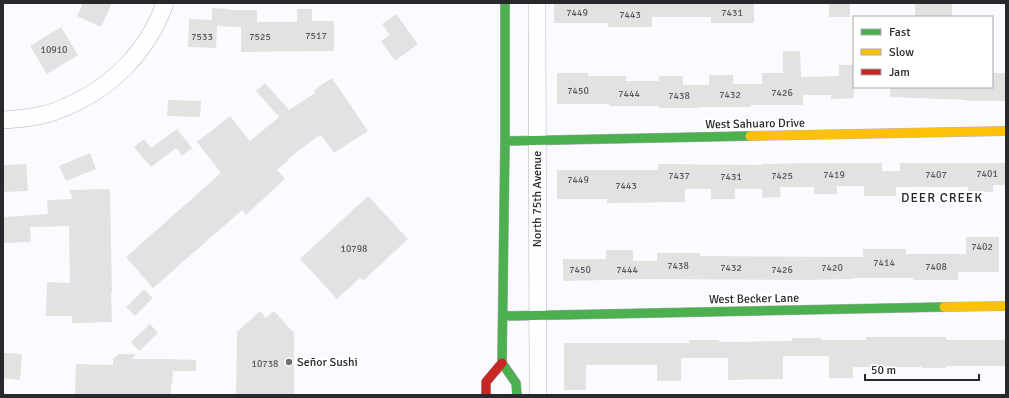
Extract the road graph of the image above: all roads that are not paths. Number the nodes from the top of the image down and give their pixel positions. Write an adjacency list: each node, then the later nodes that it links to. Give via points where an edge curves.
1 (165, 3): 4 (street, via 151,35 140,51 103,87 47,114)
2 (505, 3): 6 (street)
3 (537, 3): 7 (street, North 75th Avenue)
4 (3, 120)
5 (1006, 131): 7 (street, West Sahuaro Drive)
6 (505, 141): 7 (street, West Sahuaro Drive); 10 (street)
7 (537, 141): 9 (street, North 75th Avenue)
8 (1006, 306): 9 (street, West Becker Lane)
9 (538, 315): 10 (street, West Becker Lane); 14 (street, North 75th Avenue)
10 (503, 316): 11 (street)
11 (502, 363): 12 (street, via 486,382); 13 (street, via 516,383)
12 (487, 393)
13 (517, 395)
14 (538, 395)

